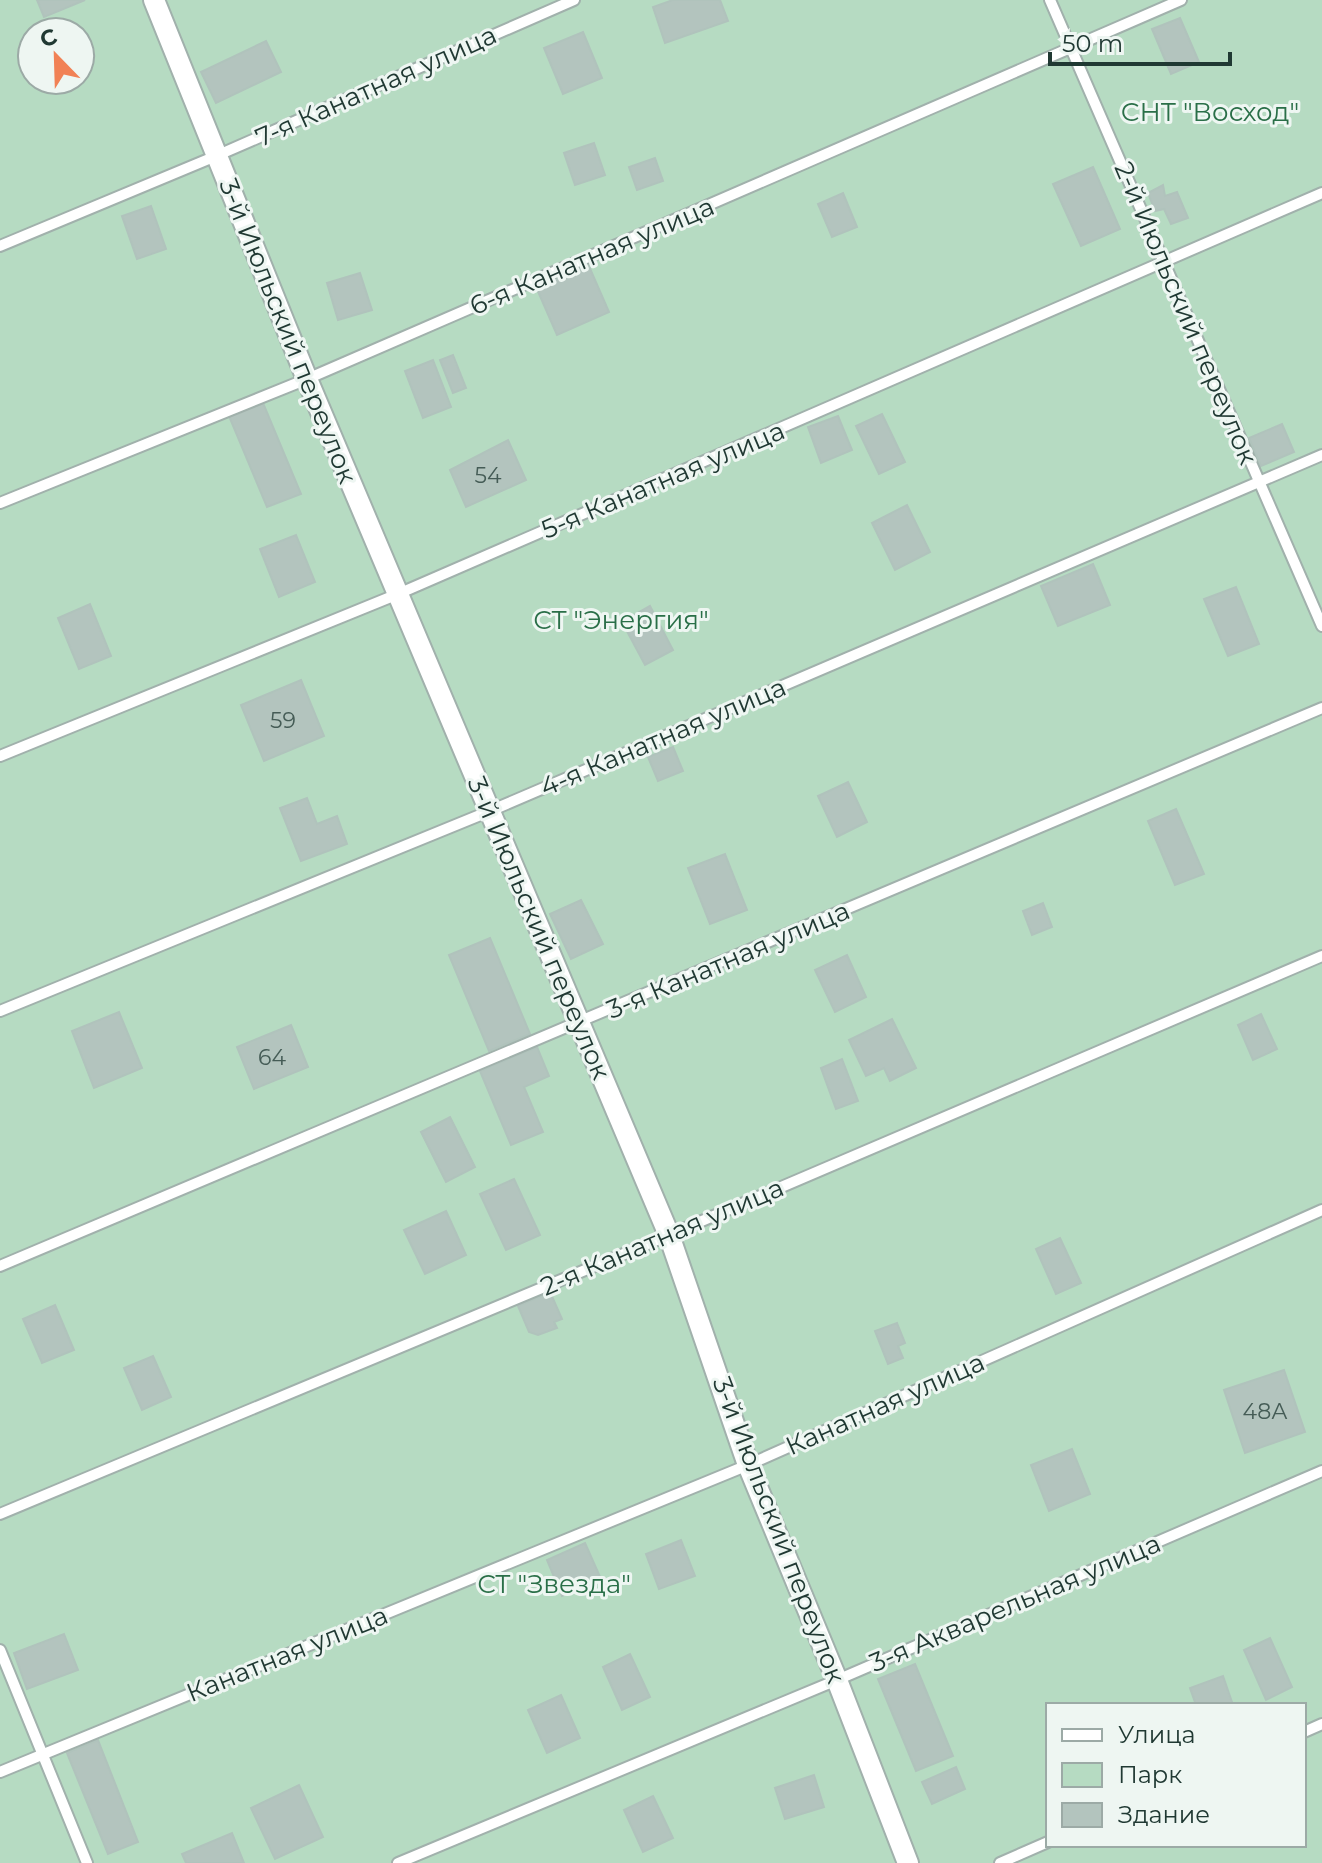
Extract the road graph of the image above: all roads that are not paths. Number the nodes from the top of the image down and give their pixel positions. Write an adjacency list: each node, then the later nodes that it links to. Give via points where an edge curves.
1 (154, 0): 6 (street, 3-й Июльский переулок)
2 (574, 0): 6 (lane, 7-я Канатная улица)
3 (1050, 0): 5 (lane, 2-й Июльский переулок)
4 (1181, 0): 5 (lane, 6-я Канатная улица)
5 (1071, 48): 9 (lane, 2-й Июльский переулок); 10 (lane, 6-я Канатная улица)
6 (216, 156): 8 (lane, 7-я Канатная улица); 10 (street, 3-й Июльский переулок)
7 (1322, 193): 9 (lane, 5-я Канатная улица)
8 (0, 246)
9 (1164, 262): 12 (lane, 2-й Июльский переулок); 14 (lane, 5-я Канатная улица)
10 (307, 379): 13 (lane, 6-я Канатная улица); 14 (street, 3-й Июльский переулок)
11 (1322, 455): 12 (lane, 4-я Канатная улица)
12 (1259, 482): 15 (lane, 2-й Июльский переулок); 18 (lane, 4-я Канатная улица)
13 (0, 503)
14 (398, 594): 17 (lane, 5-я Канатная улица); 18 (street, 3-й Июльский переулок)
15 (1322, 626)
16 (1322, 708): 21 (lane, 3-я Канатная улица)
17 (0, 756)
18 (490, 811): 20 (lane, 4-я Канатная улица); 21 (street, 3-й Июльский переулок)
19 (1322, 956): 23 (lane, 2-я Канатная улица)
20 (0, 1011)
21 (579, 1023): 23 (street, 3-й Июльский переулок); 24 (lane, 3-я Канатная улица)
22 (1322, 1210): 25 (lane, Канатная улица)
23 (669, 1235): 25 (street, 3-й Июльский переулок); 27 (lane, 2-я Канатная улица)
24 (0, 1266)
25 (748, 1465): 29 (street, 3-й Июльский переулок); 30 (lane, Канатная улица)
26 (1322, 1471): 29 (lane, 3-я Акварельная улица)
27 (0, 1514)
28 (0, 1650): 30 (lane)
29 (837, 1680): 34 (lane, 3-я Акварельная улица); 35 (street, 3-й Июльский переулок)
30 (43, 1754): 31 (lane, Канатная улица); 33 (lane)
31 (0, 1772)
32 (1046, 1843): 36 (lane)
33 (87, 1863)
34 (398, 1863)
35 (908, 1863)
36 (1000, 1863)

